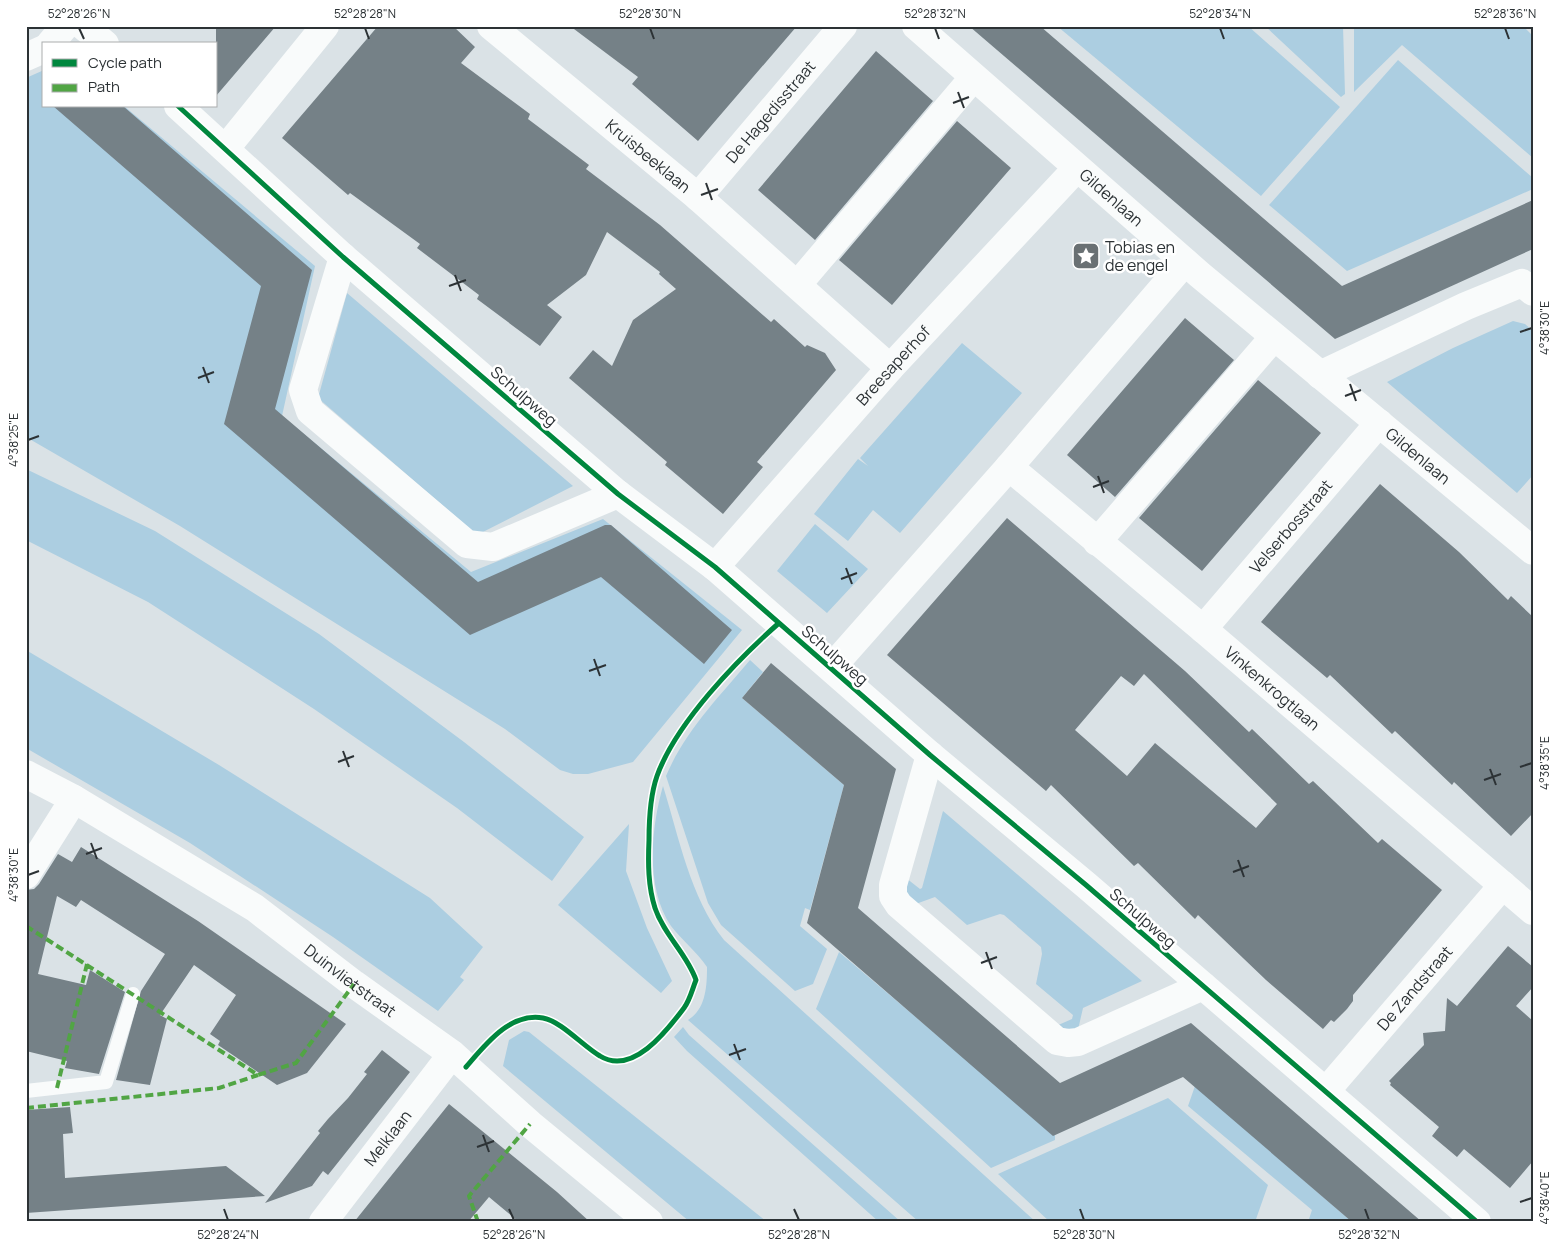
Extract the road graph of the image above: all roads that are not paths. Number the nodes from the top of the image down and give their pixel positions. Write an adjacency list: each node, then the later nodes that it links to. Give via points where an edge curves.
1 (65, 26): 8 (street)
2 (83, 26): 9 (street)
3 (324, 26): 14 (street)
4 (492, 26): 16 (street, Kruisbeeklaan)
5 (843, 26): 16 (street, De Hagedisstraat)
6 (916, 26): 7 (street, Gildenlaan)
7 (947, 37): 12 (street, Gildenlaan)
8 (52, 42)
9 (103, 42)
10 (42, 49): 11 (street)
11 (26, 56)
12 (973, 78): 15 (street, Gildenlaan); 19 (street)
13 (180, 108): 14 (street, Schulpweg)
14 (226, 148): 17 (street, Schulpweg)
15 (1076, 169): 18 (street, Gildenlaan); 22 (street, Breesaperhof)
16 (698, 197): 19 (street, Kruisbeeklaan)
17 (343, 257): 26 (street, Schulpweg); 26 (street, via 303,390 310,411 467,544 493,547)
18 (1185, 262): 21 (street, Gildenlaan); 25 (street)
19 (798, 284): 22 (street, Kruisbeeklaan)
20 (1533, 292): 23 (street, via 1522,283)
21 (1274, 337): 23 (street, Gildenlaan); 28 (street)
22 (890, 368): 29 (street, Breesaperhof)
23 (1320, 375): 24 (street, Gildenlaan)
24 (1379, 423): 27 (street, Gildenlaan); 30 (street, Velserbosstraat)
25 (1009, 468): 28 (street, Vinkenkrogtlaan); 31 (street)
26 (618, 494): 29 (street, Schulpweg)
27 (1527, 535)
28 (1097, 542): 30 (street, Vinkenkrogtlaan)
29 (715, 567): 31 (street, Schulpweg)
30 (1203, 629): 36 (street, Vinkenkrogtlaan)
31 (832, 667): 32 (street, Schulpweg)
32 (930, 755): 38 (street, Schulpweg); 38 (street, via 893,885 894,896 899,905 1057,1041 1078,1042)
33 (26, 774): 34 (street, Duinvlietstraat)
34 (74, 799): 35 (street); 40 (street, Duinvlietstraat, via 255,908)
35 (26, 875)
36 (1503, 885): 37 (street, Vinkenkrogtlaan); 42 (street, De Zandstraat)
37 (1533, 911)
38 (1203, 986): 42 (street, Schulpweg)
39 (133, 994): 41 (lane, via 106,1082)
40 (452, 1054): 43 (street, Melklaan); 44 (street, Duinvlietstraat, via 530,1124)
41 (26, 1091)
42 (1326, 1091): 45 (street, Schulpweg)
43 (323, 1222)
44 (649, 1222)
45 (1477, 1222)

